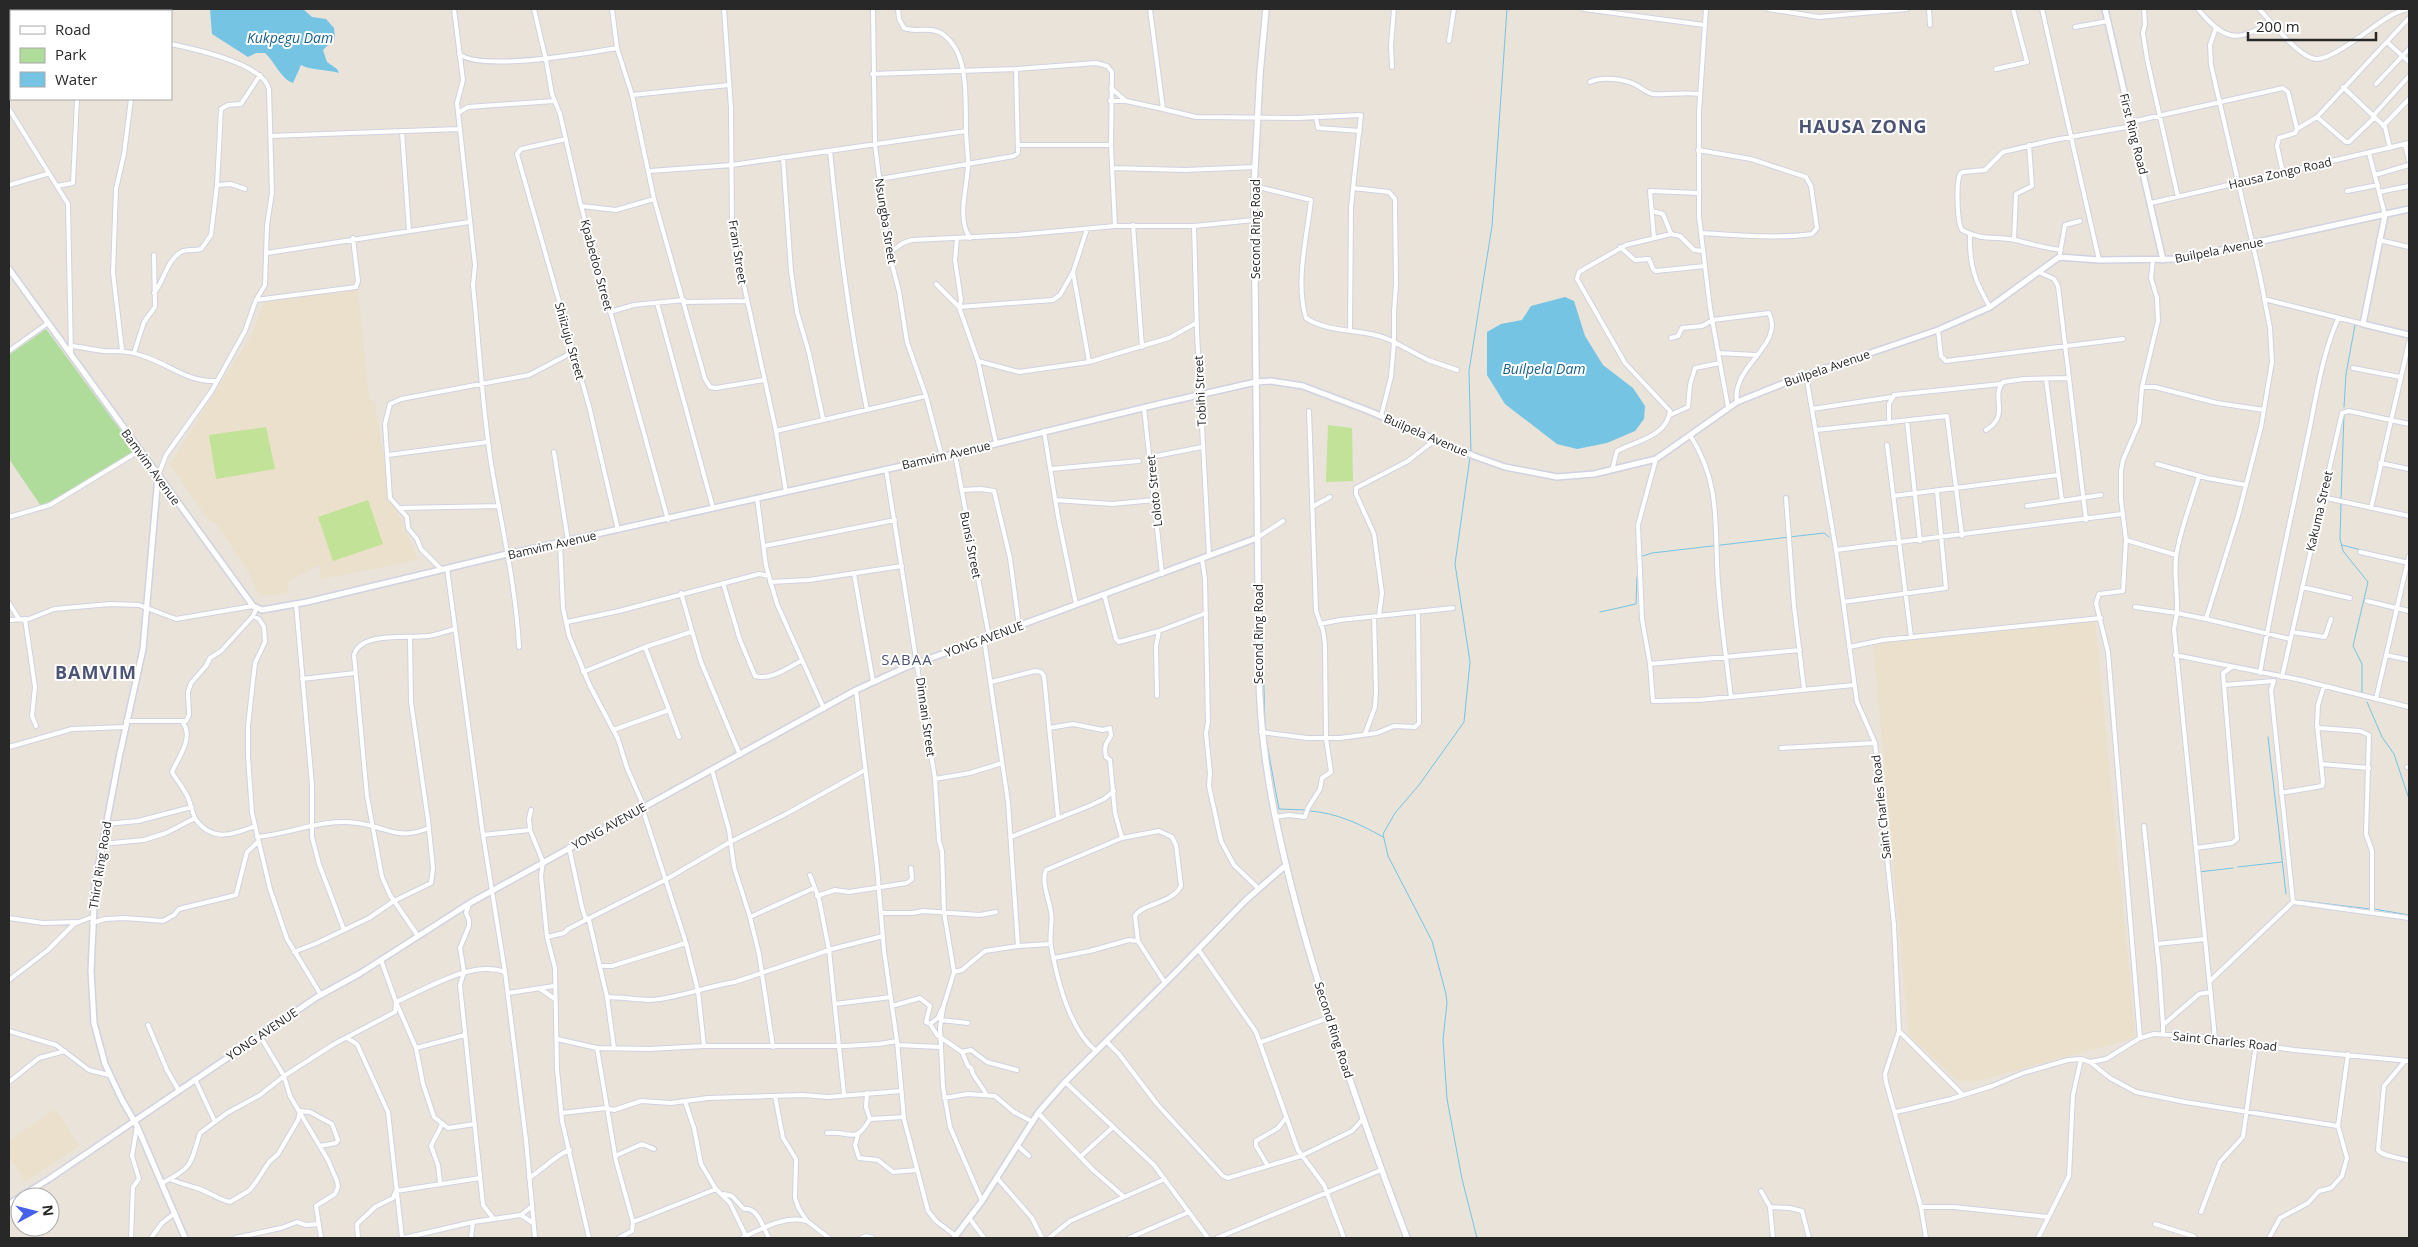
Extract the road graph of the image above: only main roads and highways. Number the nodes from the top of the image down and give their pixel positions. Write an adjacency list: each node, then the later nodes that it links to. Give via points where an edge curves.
1 (1266, 9): 2 (main road, Second Ring Road, via 1254,186 1261,732 1286,865 1328,1018)
2 (1407, 1238)

